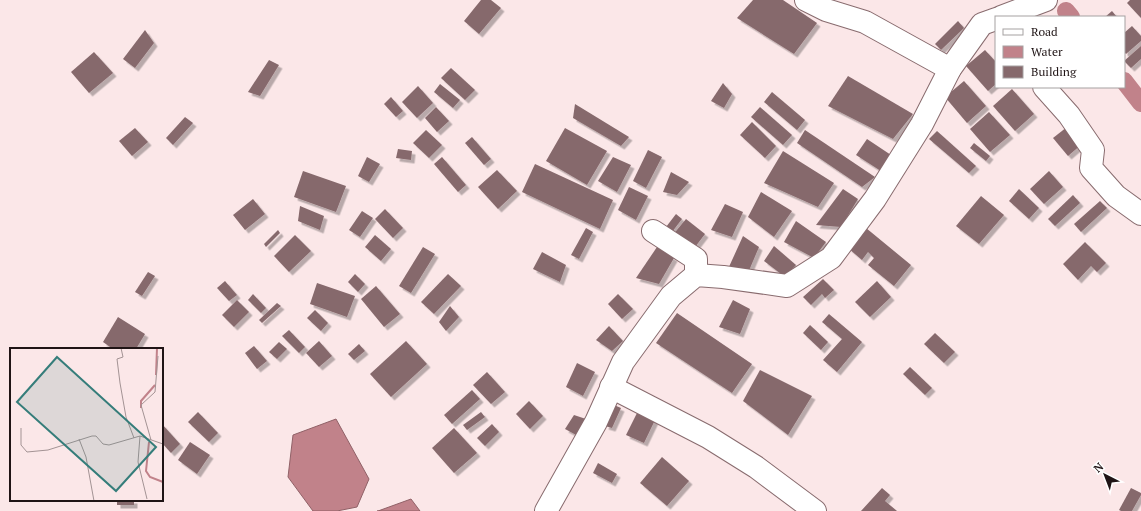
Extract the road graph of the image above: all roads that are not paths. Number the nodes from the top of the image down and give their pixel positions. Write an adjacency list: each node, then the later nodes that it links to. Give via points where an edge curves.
1 (806, 0): 5 (street, via 826,10 865,22)
2 (1046, 0): 3 (street)
3 (1011, 16)
4 (994, 24): 5 (street)
5 (950, 69): 9 (street, via 922,124 875,199 831,258 787,286)
6 (1045, 88): 7 (street, via 1069,115 1093,150 1091,168 1116,196)
7 (1141, 214)
8 (653, 231): 9 (street, via 696,259)
9 (696, 275): 10 (street, via 671,296 623,362)
10 (611, 387): 11 (street, via 596,422); 12 (street, via 708,437 756,467)
11 (546, 511)
12 (815, 511)

